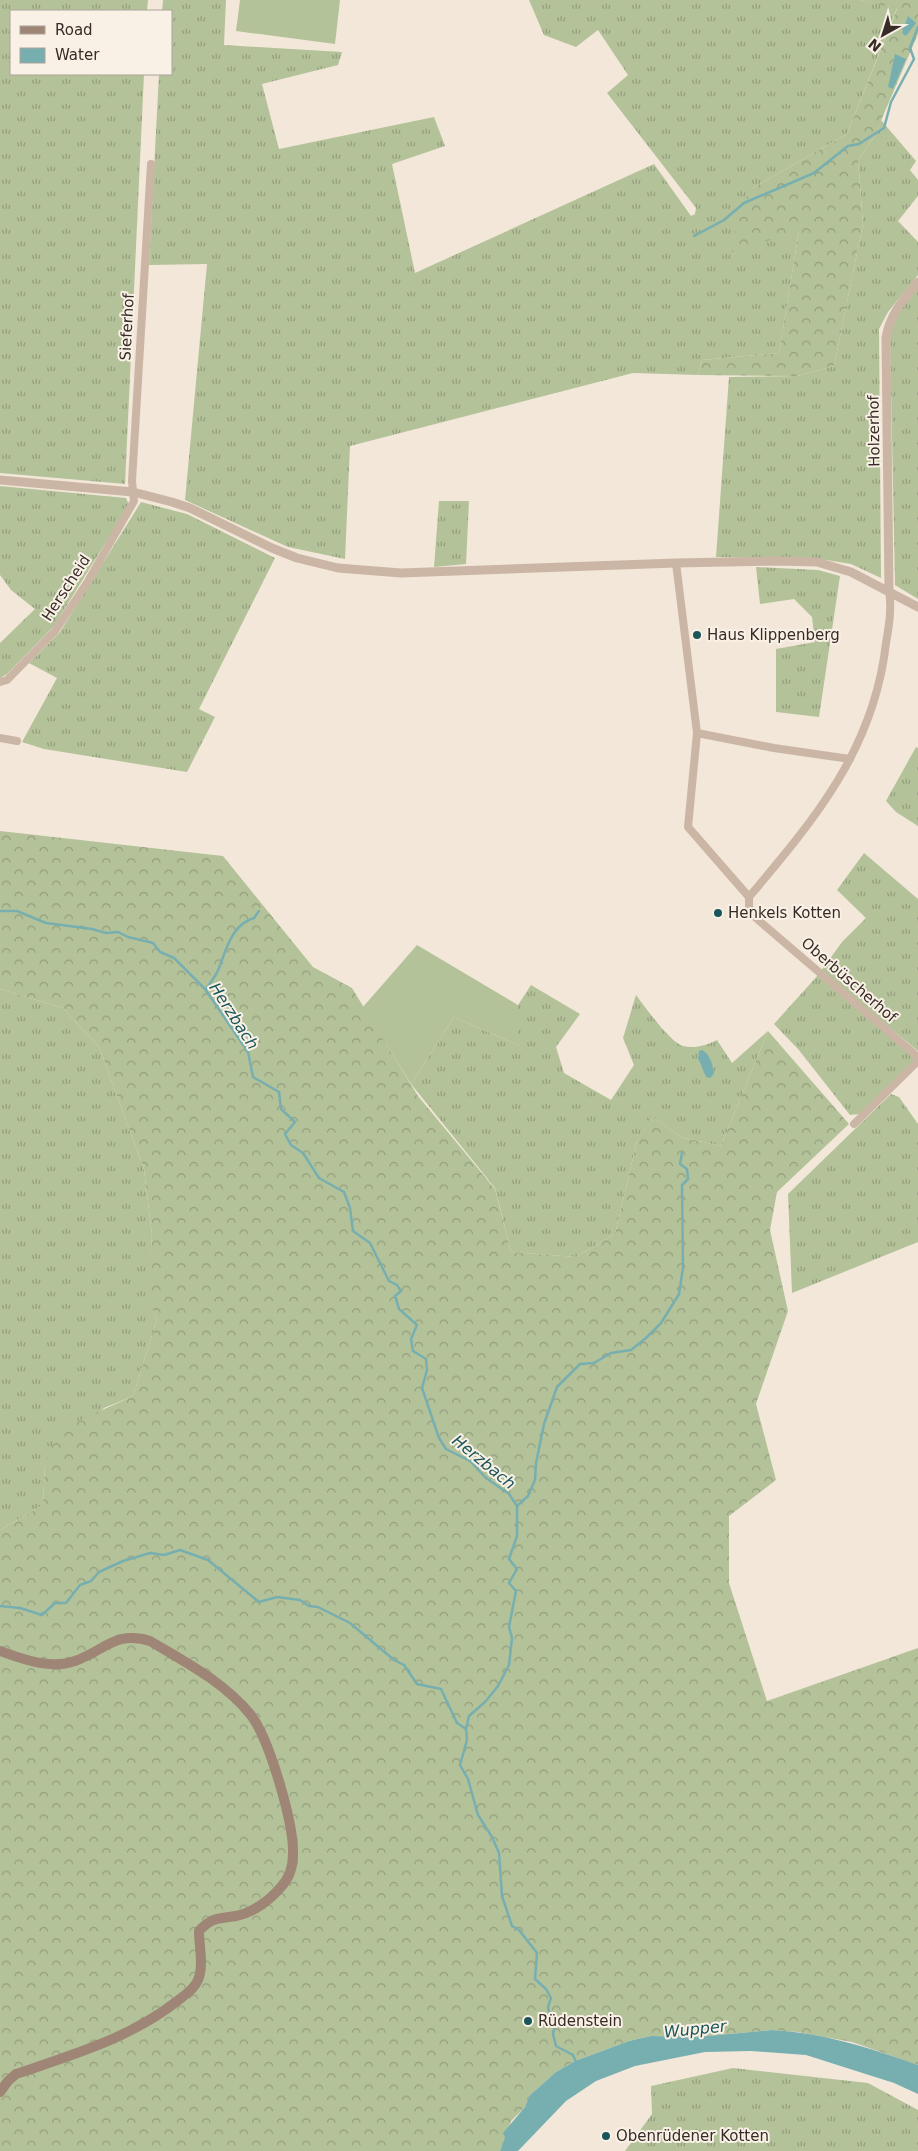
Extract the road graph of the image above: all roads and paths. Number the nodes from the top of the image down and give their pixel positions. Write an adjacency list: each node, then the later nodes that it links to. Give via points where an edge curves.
1 (151, 164): 4 (street, Sieferhof)
2 (918, 282): 6 (street, Holzerhof, via 895,310 886,338)
3 (0, 480): 4 (street)
4 (133, 492): 5 (street, via 190,508 297,558 338,568 401,573); 8 (street, Herscheid, via 134,501 55,631 7,680)
5 (676, 563): 6 (street, via 816,562 851,572); 9 (street, Oberbüscherhof)
6 (889, 590): 7 (street); 12 (street, via 891,604 884,666 867,726)
7 (918, 608)
8 (0, 682)
9 (697, 733): 12 (street); 13 (street, Oberbüscherhof, via 688,826)
10 (0, 738): 11 (street)
11 (17, 741)
12 (850, 759): 13 (street, via 828,799)
13 (749, 897): 14 (street, Oberbüscherhof, via 749,907 756,918)
14 (918, 1057)
15 (918, 1061): 16 (street)
16 (854, 1124)
17 (0, 1650): 18 (main road, via 38,1663 58,1664 74,1661 115,1641 138,1637 214,1680 240,1702 260,1730 287,1812 293,1855 290,1873 281,1888 266,1901 237,1916 208,1921 199,1931 200,1975 192,1988 170,2007 128,2033 89,2050 16,2074)
18 (0, 2092)

